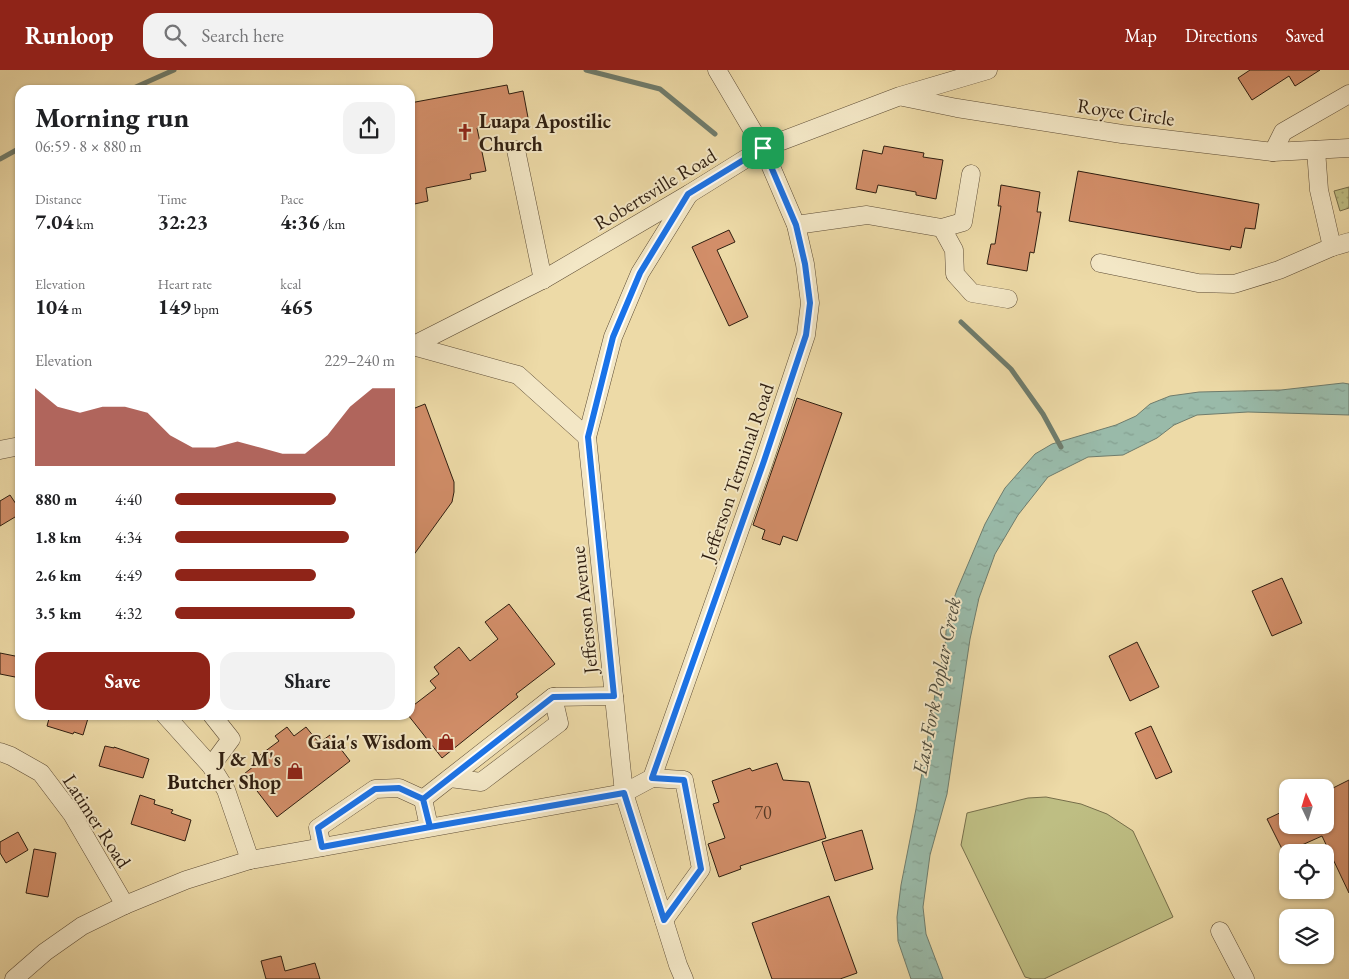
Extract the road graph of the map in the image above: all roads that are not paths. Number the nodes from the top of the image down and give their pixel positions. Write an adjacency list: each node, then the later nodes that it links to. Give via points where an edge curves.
1 (718, 70): 5 (street)
2 (988, 70): 4 (street, Robertsville Road)
3 (1349, 94): 9 (street, via 1283,132)
4 (900, 96): 5 (street, Robertsville Road); 9 (street, Royce Circle, via 1122,134)
5 (763, 148): 11 (street, Robertsville Road); 12 (street, Jefferson Terminal Road)
6 (1349, 148): 8 (street, Royce Circle)
7 (516, 150): 17 (street)
8 (1316, 150): 9 (street, Royce Circle); 15 (street, via 1319,190)
9 (1273, 152)
10 (971, 174): 13 (street, via 963,222)
11 (688, 194): 17 (street, Robertsville Road); 21 (street, Jefferson Avenue, via 640,273 613,337)
12 (796, 225): 13 (street, via 867,215); 31 (street, Jefferson Terminal Road, via 810,303 806,335)
13 (942, 228): 18 (street, via 954,250 955,274 972,293)
14 (1349, 242): 15 (street)
15 (1332, 247): 16 (street, via 1279,270 1234,284 1198,283)
16 (1100, 263)
17 (543, 280): 19 (street, Robertsville Road)
18 (1008, 299)
19 (415, 345)
20 (415, 348): 21 (street, via 518,375)
21 (588, 437): 24 (street, Jefferson Avenue)
22 (15, 447): 23 (street)
23 (0, 450)
24 (614, 696): 25 (street); 32 (street, Jefferson Avenue)
25 (553, 697): 30 (street); 30 (street, via 559,723 481,782)
26 (170, 720): 29 (street)
27 (216, 720): 29 (street, via 231,739)
28 (0, 752): 37 (street, Latimer Road, via 41,773 72,814)
29 (211, 766): 36 (street, via 226,790)
30 (450, 778): 33 (street)
31 (652, 778): 32 (street); 38 (street, via 684,780 701,869)
32 (624, 793): 34 (street); 38 (street, Jefferson Avenue)
33 (423, 799): 34 (street); 35 (street, via 399,788 375,789 318,828)
34 (430, 827): 35 (street)
35 (322, 847): 36 (street)
36 (250, 860): 37 (street, via 186,880)
37 (125, 905): 40 (street, via 82,926)
38 (664, 920): 41 (street, Jefferson Avenue)
39 (1220, 931): 42 (street)
40 (14, 979)
41 (684, 979)
42 (1245, 979)

